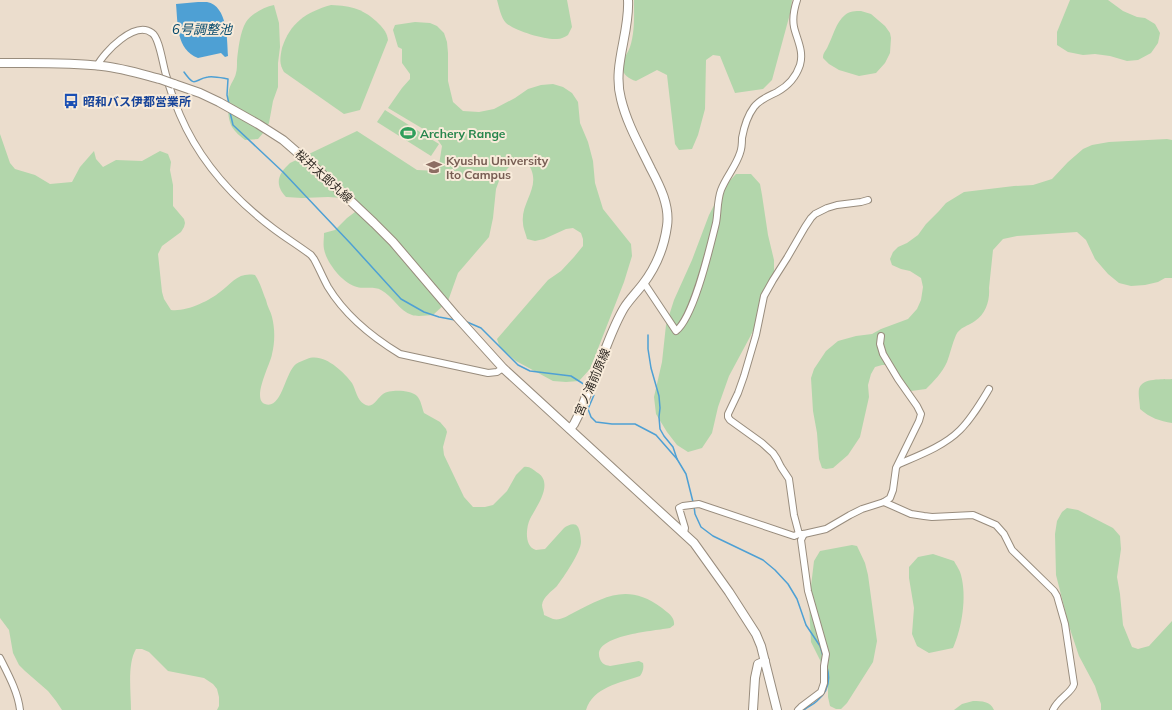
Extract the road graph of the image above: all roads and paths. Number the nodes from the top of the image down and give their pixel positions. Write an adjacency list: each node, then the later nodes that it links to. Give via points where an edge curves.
1 (628, 0): 6 (main road, 宮ノ浦前原線, via 629,11 618,81 620,97 625,114 662,190 668,224 657,262)
2 (797, 0): 6 (street, via 794,21 802,56 797,72 790,83 761,100 750,113 740,153 720,192 716,222 696,294 683,324 676,330)
3 (0, 63): 4 (main road, 桜井太郎丸線)
4 (97, 66): 8 (main road, 桜井太郎丸線, bridge, via 122,69 160,79 200,94 233,110 283,140 338,188 393,242); 8 (street, via 101,58 128,34 141,30 154,34 166,78 181,116 203,157 239,200 311,255 329,288 360,325 400,354 488,373)
5 (868, 200): 14 (street, via 827,208 815,214 805,227 764,296 744,376 728,414 730,420 777,459 789,479 794,515)
6 (644, 283): 10 (main road, 宮ノ浦前原線, via 624,307 586,398)
7 (880, 336): 11 (street, via 883,354 921,414)
8 (503, 368): 10 (main road, 桜井太郎丸線)
9 (989, 389): 11 (street, via 977,410 960,430 936,447)
10 (570, 429): 13 (main road, 宮ノ浦前原線)
11 (898, 464): 12 (street, via 892,495)
12 (884, 502): 14 (street, via 862,509 826,529); 21 (street, via 911,514 973,515 996,526 1004,534 1012,550 1054,591 1065,624 1074,688 1059,700)
13 (684, 533): 14 (street, via 679,508 699,504 794,536); 16 (main road, 宮ノ浦前原線, via 694,543 756,634)
14 (801, 534): 20 (street, via 808,591 826,654 821,692)
15 (0, 658): 17 (street, via 15,691)
16 (765, 661): 18 (main road, via 758,664); 19 (main road)
17 (20, 710)
18 (753, 710)
19 (776, 710)
20 (798, 710)
21 (1053, 710)

